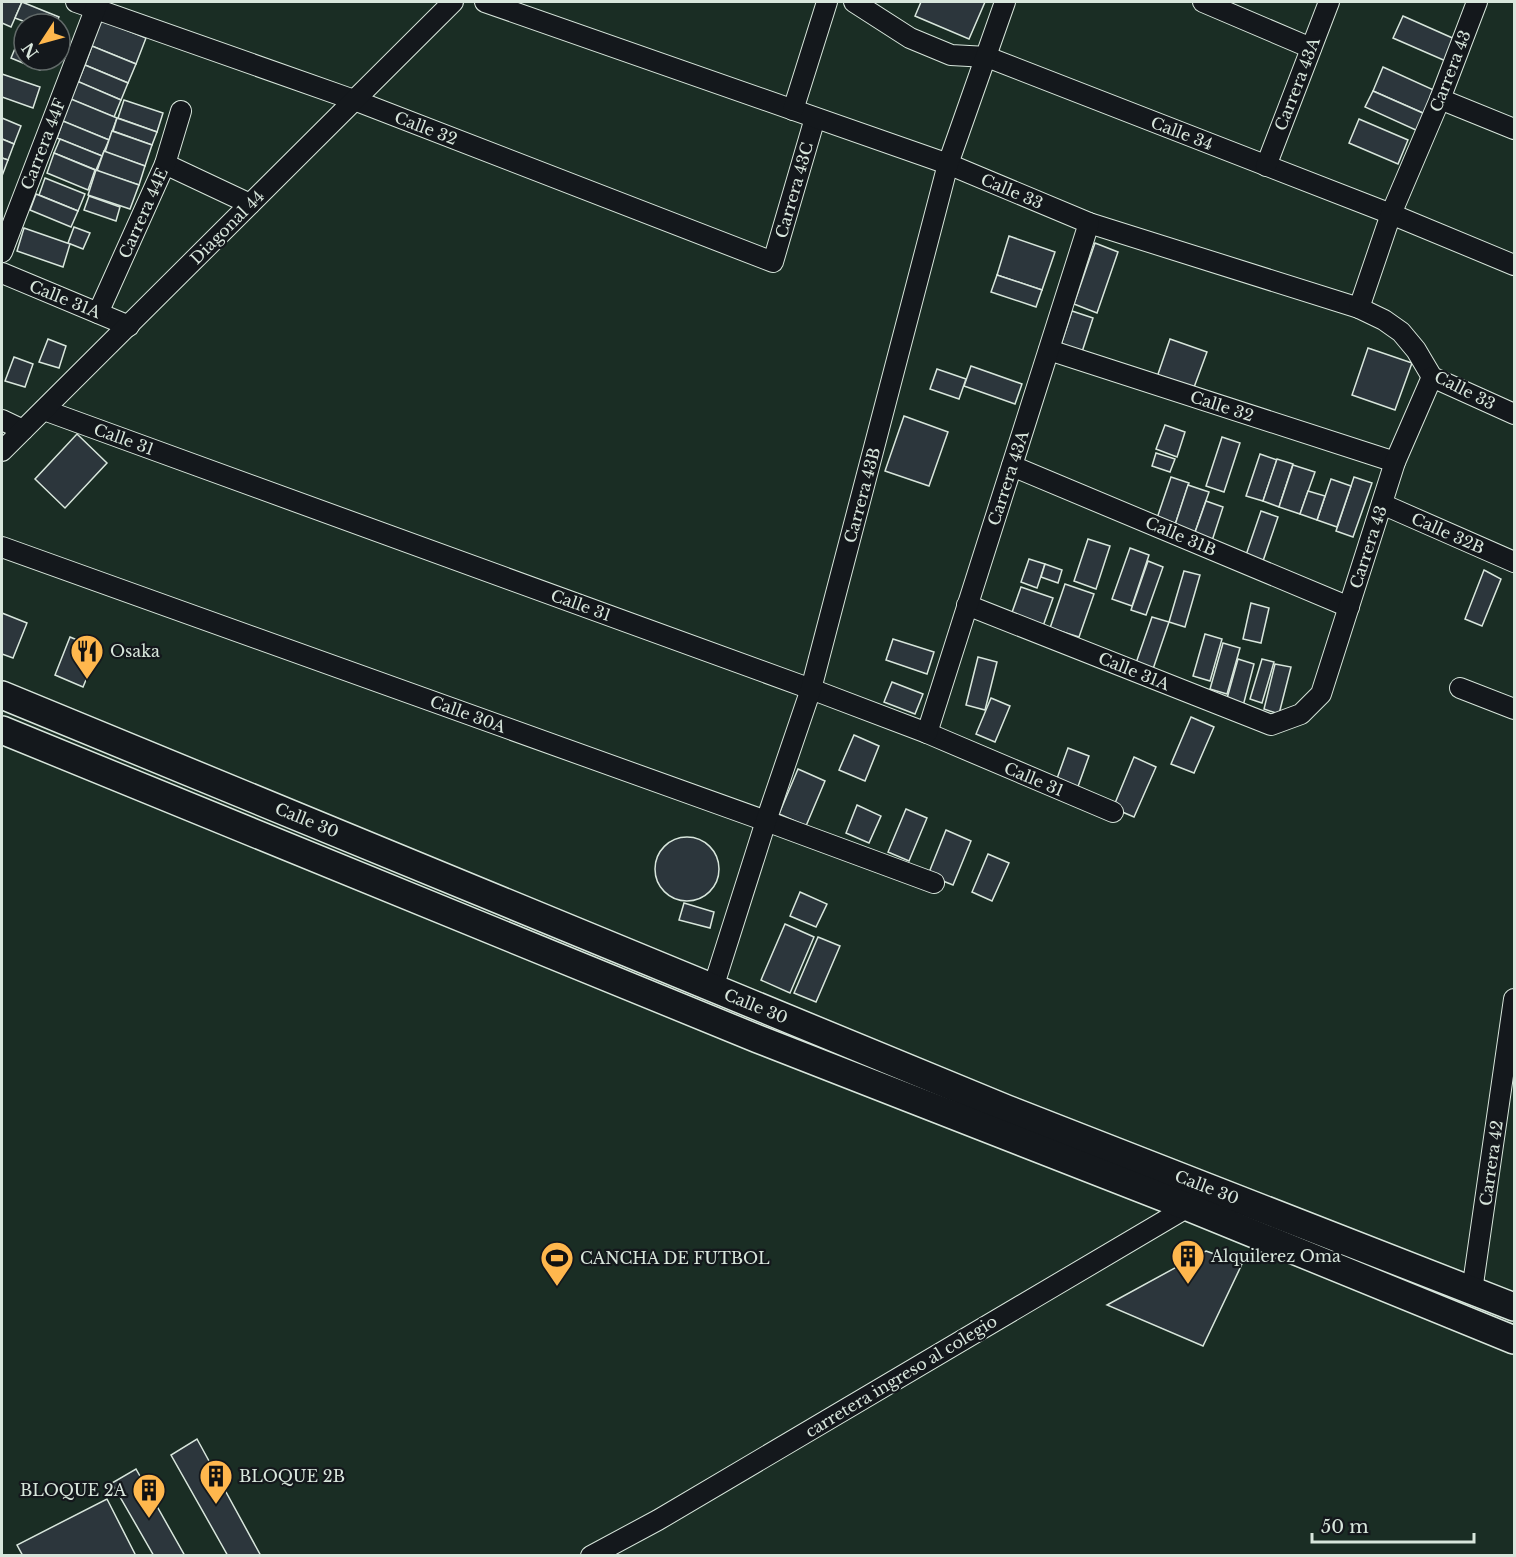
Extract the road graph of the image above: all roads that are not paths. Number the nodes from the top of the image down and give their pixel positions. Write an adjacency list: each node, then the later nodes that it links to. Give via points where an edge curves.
1 (76, 2): 10 (street, Calle 32)
2 (453, 2): 14 (street, Diagonal 44)
3 (485, 2): 15 (street, Calle 33)
4 (827, 2): 15 (street)
5 (854, 2): 12 (street, Calle 34, via 910,38 951,55)
6 (1005, 2): 12 (street, Carrera 43B)
7 (1203, 2): 11 (street)
8 (1329, 2): 11 (street, Carrera 43A)
9 (1477, 2): 13 (street, Carrera 43)
10 (97, 4): 14 (street, Calle 32); 25 (street, Carrera 44F)
11 (1311, 48): 21 (street, Carrera 43A)
12 (987, 57): 20 (street, Carrera 43B); 21 (street, Calle 34)
13 (1440, 99): 18 (street); 23 (street, Carrera 43)
14 (354, 100): 22 (street, Diagonal 44); 26 (street, Calle 32)
15 (793, 110): 17 (street, Calle 33)
16 (181, 111): 19 (street, Carrera 44E)
17 (816, 118): 20 (street, Calle 33); 26 (street, Carrera 43C)
18 (1515, 129)
19 (165, 164): 22 (street); 30 (street, Carrera 44E)
20 (948, 164): 24 (street, Calle 33); 47 (street, Carrera 43B)
21 (1266, 166): 23 (street, Calle 34)
22 (250, 204): 31 (street, Diagonal 44)
23 (1391, 214): 27 (street, Calle 34); 29 (street, Carrera 43)
24 (1089, 223): 29 (street, Calle 33); 32 (street, Carrera 43A)
25 (2, 252)
26 (773, 262)
27 (1515, 265)
28 (2, 273): 30 (street, Calle 31A)
29 (1359, 308): 33 (street, Calle 33, via 1401,332)
30 (98, 313): 31 (street, Calle 31A)
31 (129, 326): 34 (street, Diagonal 44)
32 (1049, 350): 39 (street, Calle 32); 40 (street, Carrera 43A)
33 (1432, 377): 35 (street, Calle 33); 39 (street, Carrera 43)
34 (44, 410): 37 (street, Diagonal 44); 47 (street, Calle 31)
35 (1515, 414)
36 (2, 420): 37 (street)
37 (23, 430): 38 (street, Diagonal 44)
38 (2, 451)
39 (1395, 462): 41 (street, Carrera 43)
40 (1012, 466): 44 (street, Carrera 43A); 45 (street, Calle 31B)
41 (1382, 504): 43 (street, Calle 32B); 45 (street, Carrera 43)
42 (2, 547): 54 (street, Calle 30A)
43 (1515, 562)
44 (967, 605): 50 (street, Calle 31A, via 1270,725); 52 (street, Carrera 43A)
45 (1349, 607): 50 (street, Carrera 43, via 1321,694)
46 (1460, 688): 49 (street)
47 (811, 689): 52 (street, Calle 31); 54 (street, Carrera 43B)
48 (2, 695): 56 (main road, Calle 30)
49 (1515, 709)
50 (1300, 714)
51 (2, 730): 58 (main road, Calle 30, via 747,1035)
52 (927, 733): 53 (street, Calle 31)
53 (1113, 812)
54 (766, 820): 55 (street, Calle 30A); 56 (street, Carrera 43B)
55 (934, 883)
56 (713, 988): 58 (main road, Calle 30, via 1007,1109)
57 (1515, 999): 59 (street, Carrera 42)
58 (1193, 1195): 59 (main road, Calle 30); 61 (main road, Calle 30); 62 (street, carretera ingreso al colegio, via 669,1514)
59 (1472, 1291): 60 (main road, Calle 30)
60 (1515, 1307)
61 (1515, 1340)
62 (591, 1556)

